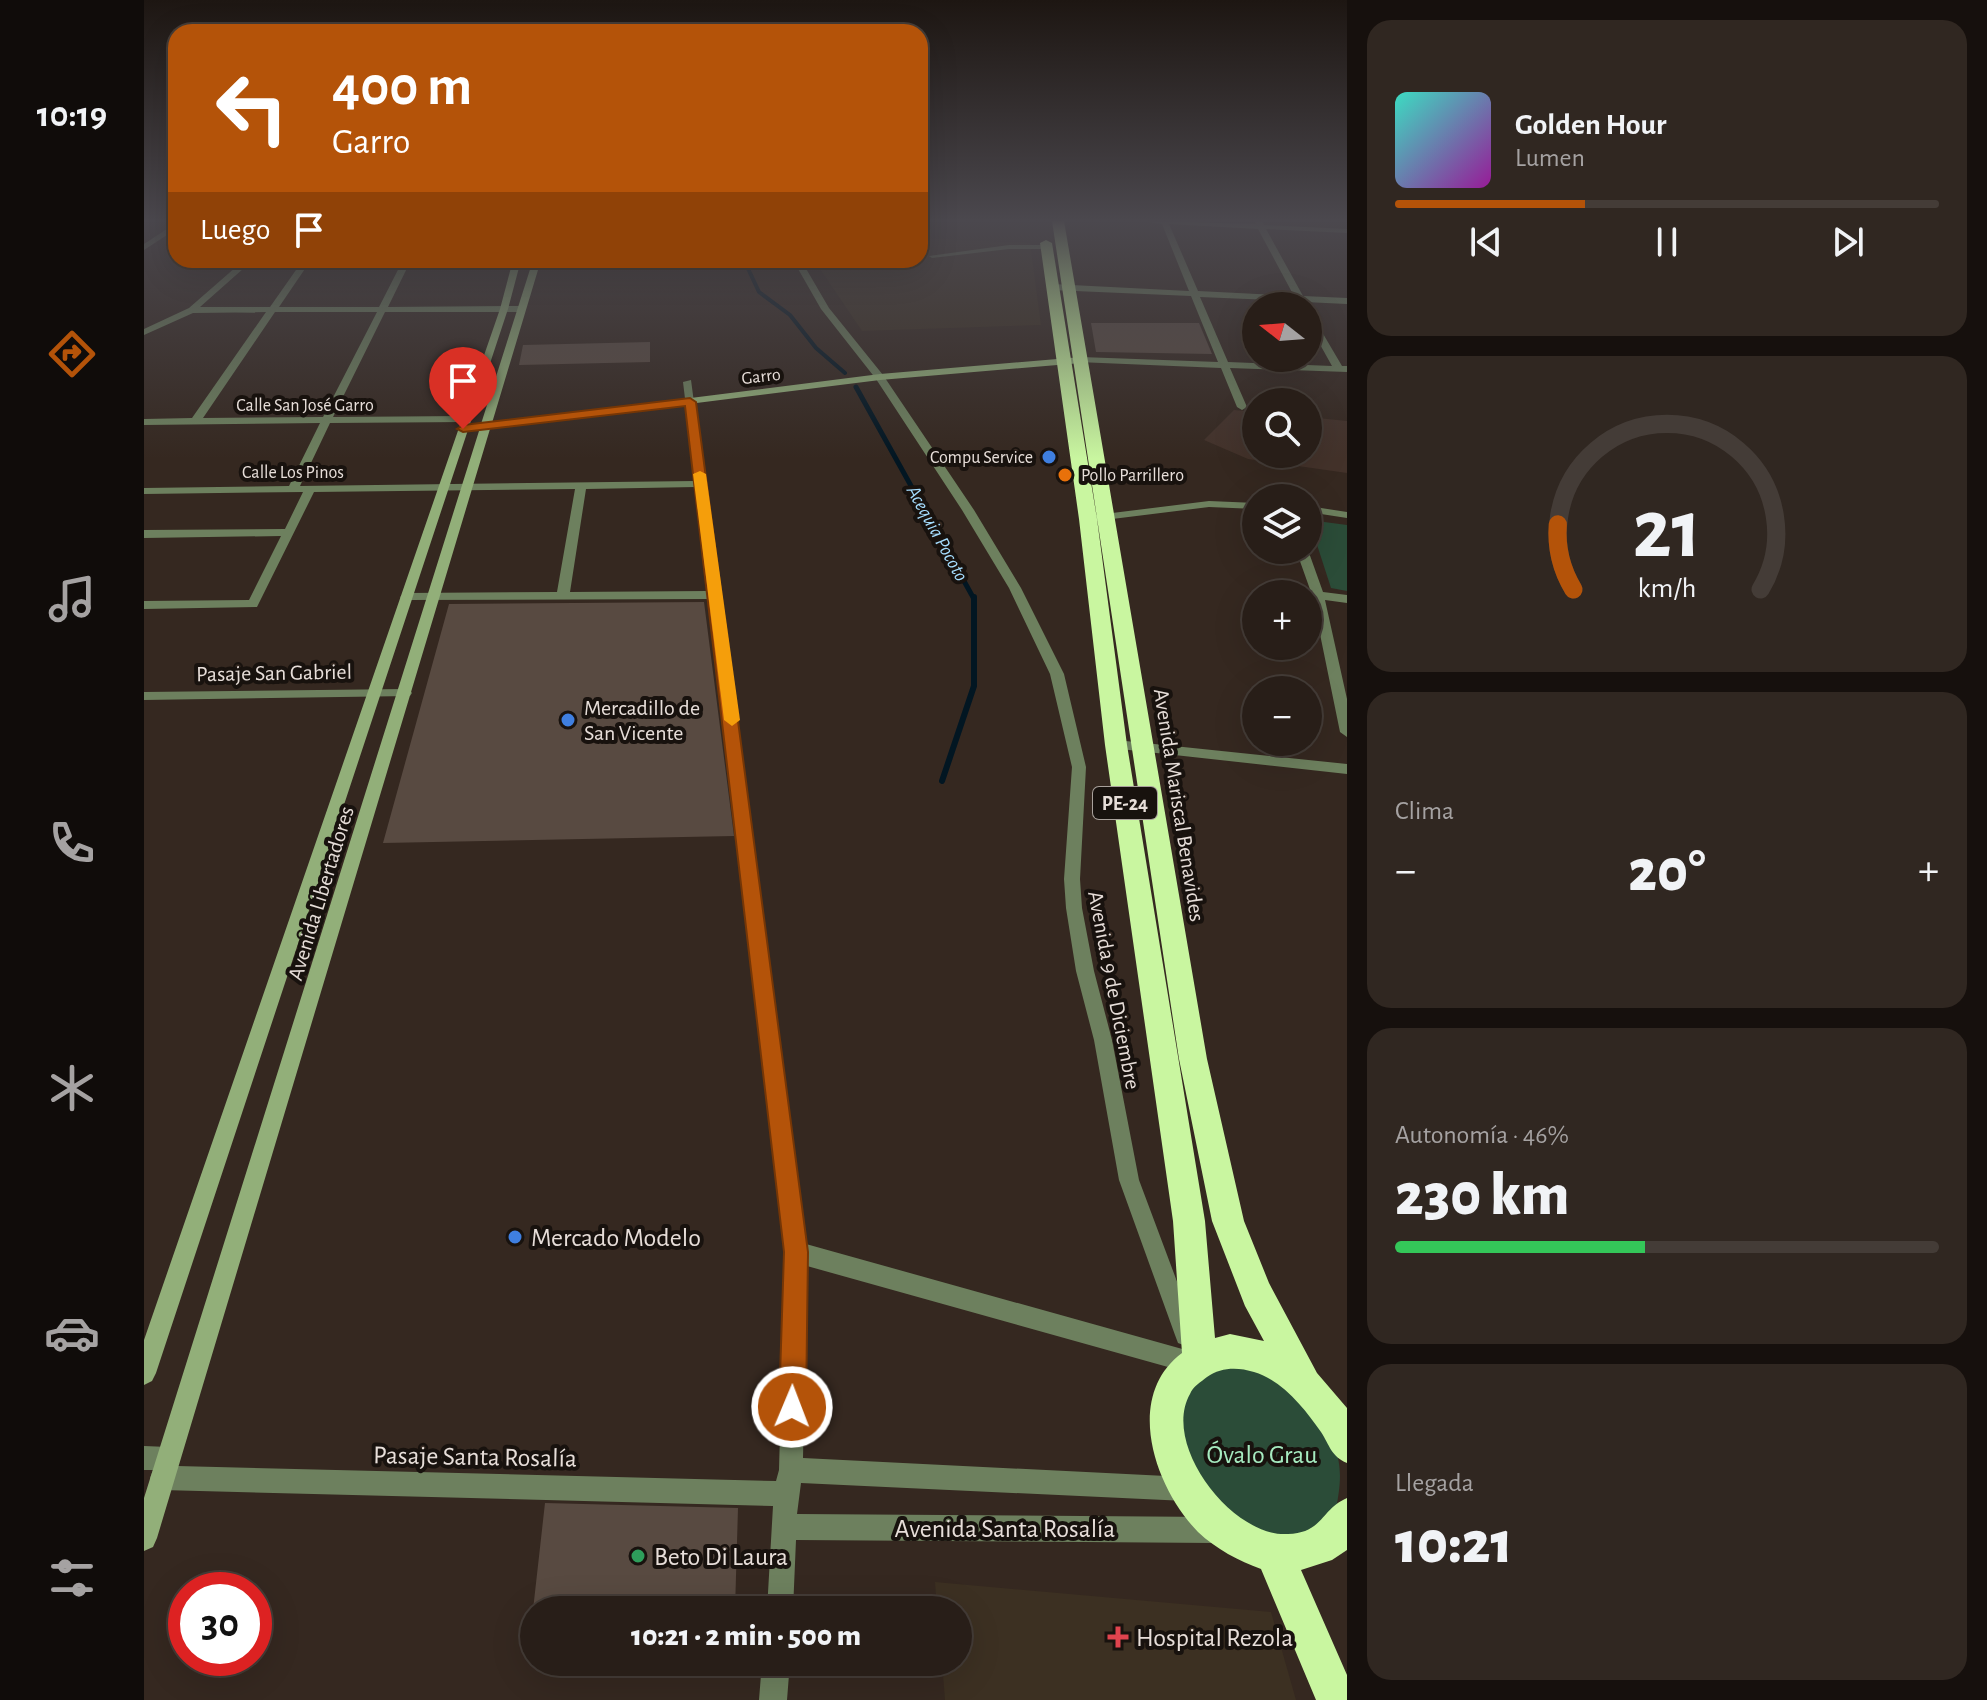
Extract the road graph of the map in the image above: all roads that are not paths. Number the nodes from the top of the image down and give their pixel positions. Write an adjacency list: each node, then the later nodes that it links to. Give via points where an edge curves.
1 (203, 300): 14 (street)
2 (279, 300): 15 (street)
3 (387, 300): 11 (street)
4 (506, 300): 12 (street, Avenida Libertadores)
5 (525, 300): 13 (street, Avenida Libertadores)
6 (820, 300): 21 (street, Avenida 9 de Diciembre)
7 (1063, 300): 18 (highway, Avenida Mariscal Benavides / PE-24)
8 (1195, 300): 19 (street)
9 (1347, 301): 10 (street)
10 (1322, 302)
11 (383, 309): 12 (street); 15 (street); 25 (street)
12 (504, 309): 13 (street); 28 (street, Avenida Libertadores)
13 (522, 309): 29 (street, Avenida Libertadores)
14 (192, 310): 15 (street); 16 (street)
15 (272, 310): 27 (street)
16 (144, 332)
17 (1322, 337): 20 (street)
18 (1072, 360): 19 (street); 21 (street, Garro); 40 (highway, Avenida Mariscal Benavides / PE-24)
19 (1223, 362): 20 (street); 24 (street)
20 (1342, 369)
21 (880, 377): 23 (street, Garro); 60 (street, Avenida 9 de Diciembre, via 1015,588 1057,674 1079,767 1072,879 1085,971 1129,1180)
22 (688, 382): 23 (street)
23 (690, 402): 29 (street, Garro); 30 (street)
24 (1242, 407)
25 (327, 420): 27 (street, Calle San José Garro); 28 (street, Calle San José Garro); 35 (street)
26 (144, 422): 27 (street, Calle San José Garro)
27 (195, 422)
28 (465, 424): 29 (street, Garro); 33 (street, Avenida Libertadores)
29 (485, 428): 32 (street, Avenida Libertadores)
30 (701, 484): 31 (street, Calle Los Pinos); 43 (street)
31 (581, 486): 32 (street, Calle Los Pinos); 44 (street)
32 (467, 487): 33 (street, Calle Los Pinos); 47 (street, Avenida Libertadores)
33 (443, 488): 34 (street, Calle Los Pinos); 46 (street, Avenida Libertadores)
34 (310, 489): 35 (street, Calle Los Pinos); 41 (street)
35 (292, 490): 36 (street, Calle Los Pinos)
36 (145, 492)
37 (1242, 505): 40 (street, via 1209,504)
38 (1322, 511): 39 (street)
39 (1347, 515)
40 (1098, 518): 56 (highway, Avenida Mariscal Benavides / PE-24); 57 (highway, Avenida Mariscal Benavides / PE-24)
41 (289, 532): 42 (street); 49 (street, via 253,604)
42 (144, 534)
43 (715, 595): 44 (street); 59 (street)
44 (563, 596): 47 (street)
45 (1322, 596): 48 (street)
46 (406, 597): 47 (street); 51 (street, Avenida Libertadores)
47 (434, 597): 52 (street, Avenida Libertadores)
48 (1347, 599)
49 (144, 605)
50 (1322, 612): 54 (street)
51 (374, 693): 52 (street, Pasaje San Gabriel); 53 (street, Pasaje San Gabriel); 61 (street, Avenida Libertadores)
52 (405, 693): 64 (street, Avenida Libertadores)
53 (144, 696)
54 (1344, 703): 55 (street)
55 (1347, 732)
56 (1116, 745): 57 (street); 60 (highway, Avenida Mariscal Benavides / PE-24, via 1189,1221)
57 (1145, 748): 58 (street); 62 (highway, Avenida Mariscal Benavides / PE-24, via 1193,1059 1228,1221 1257,1294)
58 (1347, 769)
59 (796, 1252): 60 (street); 65 (street)
60 (1196, 1362): 62 (highway, via 1212,1354 1257,1355); 66 (highway, via 1177,1380 1168,1402 1166,1430)
61 (144, 1373)
62 (1303, 1381): 63 (highway, via 1323,1401)
63 (1347, 1445)
64 (158, 1465): 65 (street, Pasaje Santa Rosalía); 70 (street, Avenida Libertadores)
65 (788, 1482): 66 (street, Avenida Santa Rosalía); 67 (street)
66 (1186, 1489): 69 (highway)
67 (785, 1527): 69 (street, Avenida Santa Rosalía); 72 (street)
68 (1345, 1529): 71 (highway, via 1325,1545 1301,1554)
69 (1224, 1530): 71 (highway)
70 (144, 1538)
71 (1274, 1553): 75 (highway)
72 (781, 1596)
73 (775, 1676): 74 (street)
74 (773, 1700)
75 (1337, 1700)

